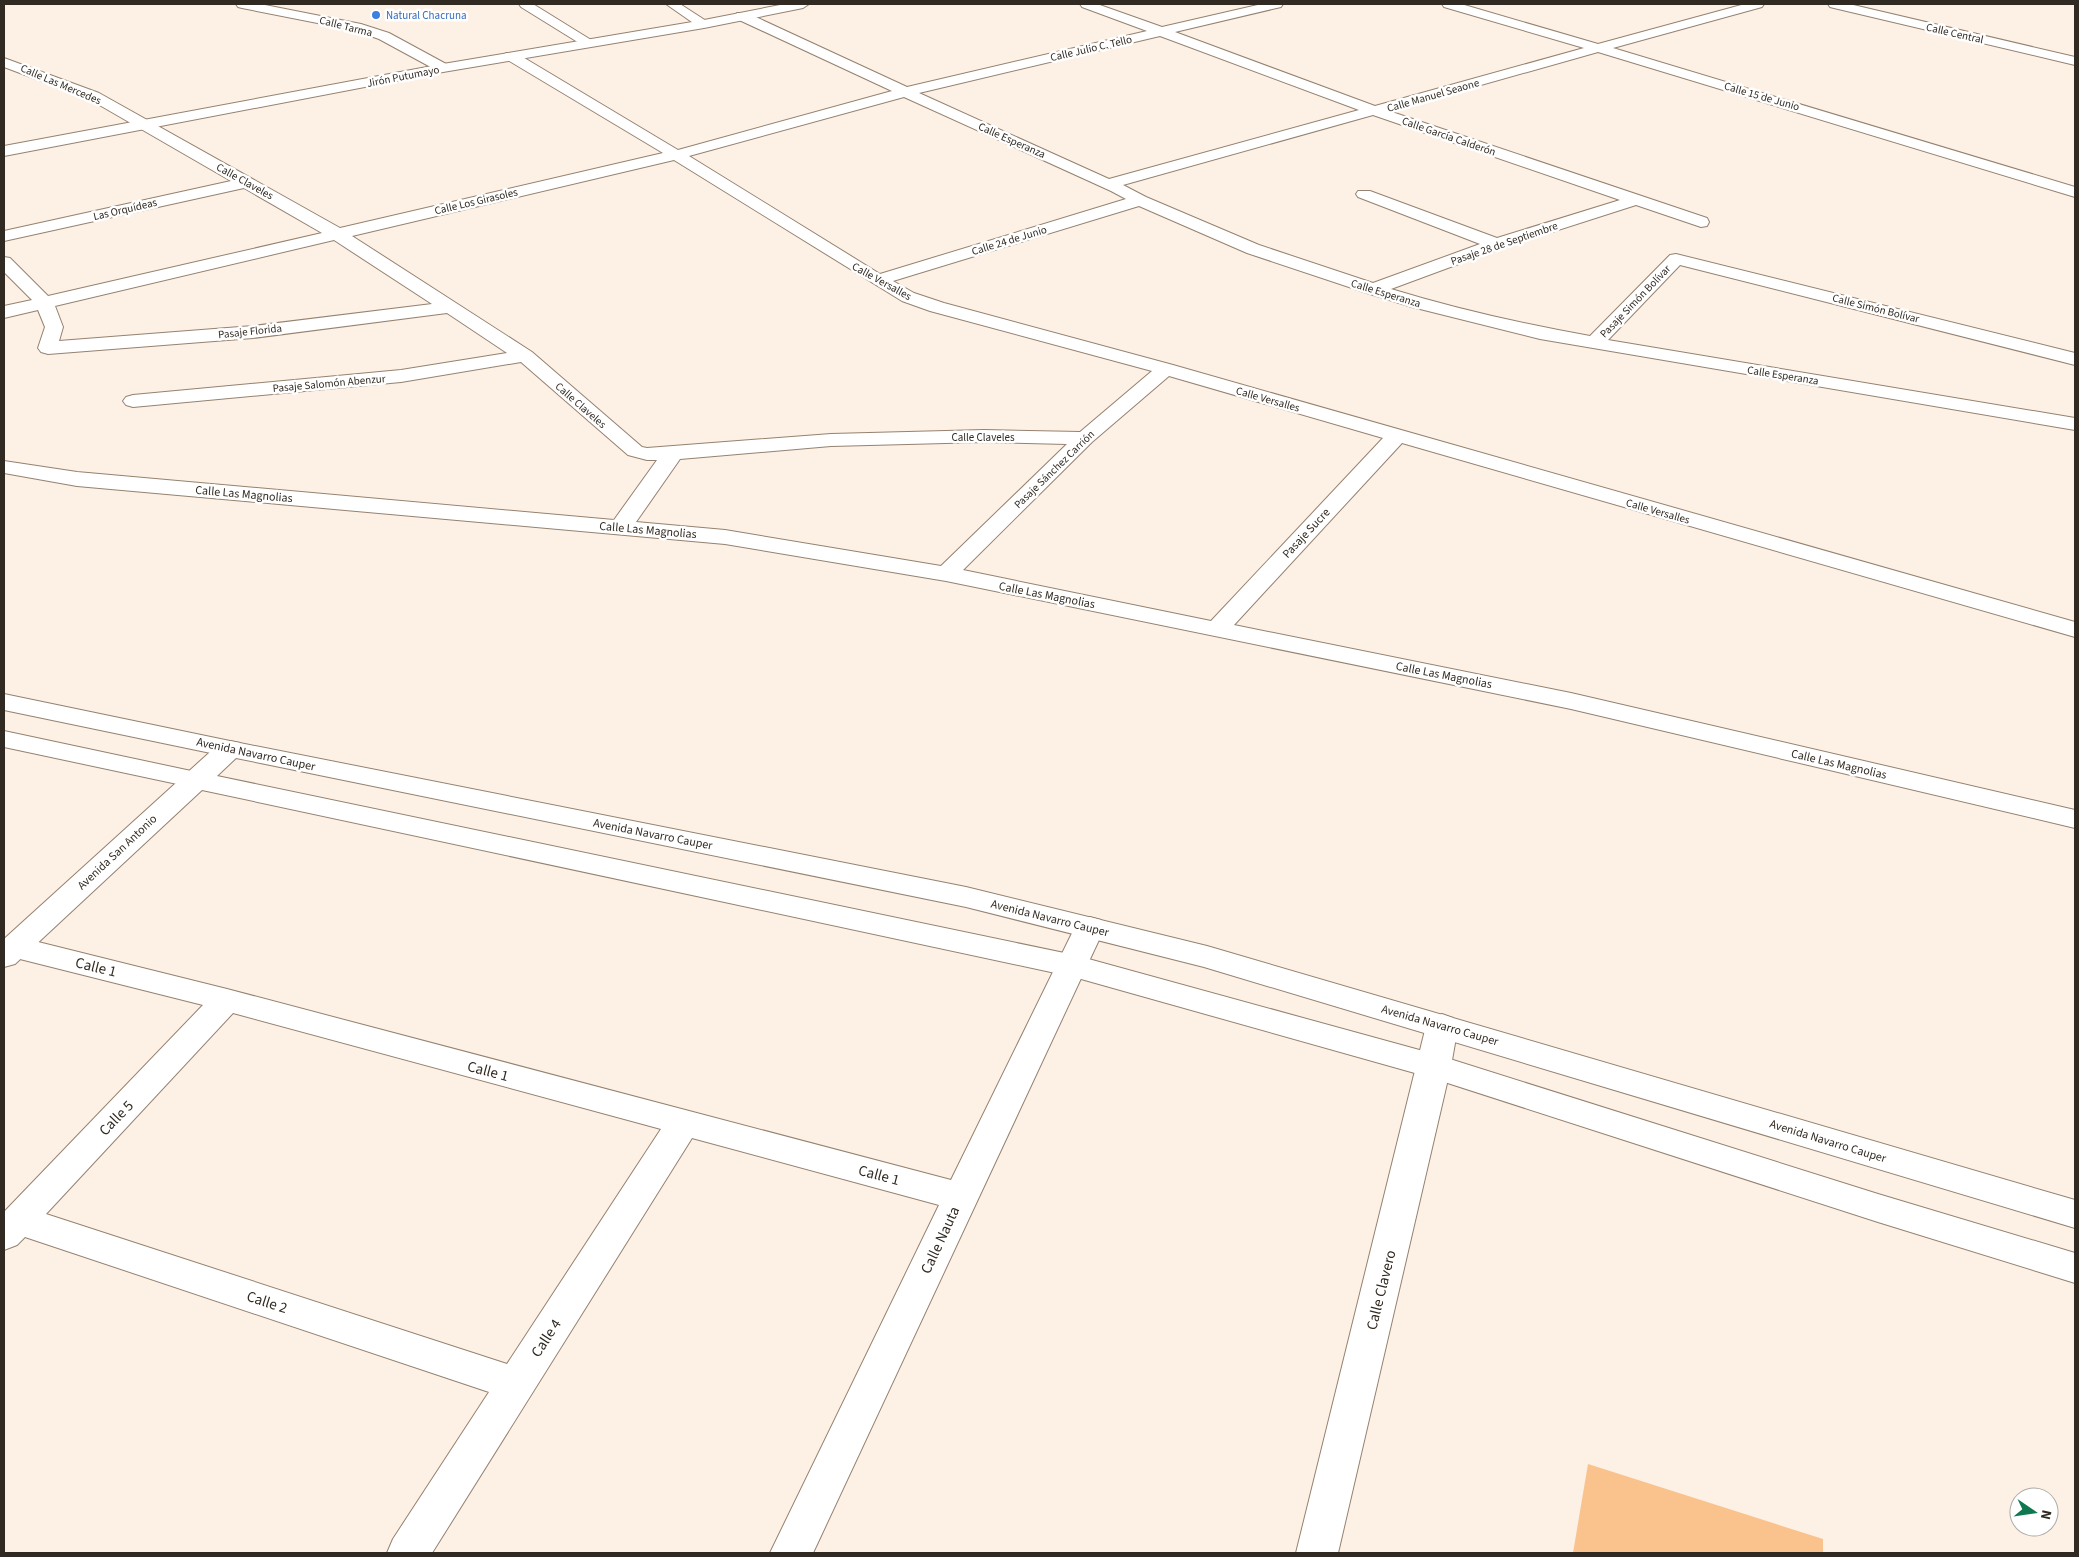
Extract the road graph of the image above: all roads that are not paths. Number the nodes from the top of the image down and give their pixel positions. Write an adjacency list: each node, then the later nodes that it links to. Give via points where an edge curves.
1 (242, 4): 18 (street, Calle Tarma, via 356,27 384,36)
2 (525, 4): 13 (street)
3 (672, 4): 11 (street)
4 (804, 4): 10 (street, Jirón Putumayo)
5 (1086, 4): 12 (street, Calle García Calderón)
6 (1277, 4): 12 (street, Calle Julio C. Tello)
7 (1448, 4): 14 (street, Calle 15 de Junio)
8 (1758, 4): 14 (street, Calle Manuel Seaone)
9 (1834, 4): 17 (street, Calle Central)
10 (742, 16): 11 (street, Jirón Putumayo); 19 (street, Calle Esperanza)
11 (704, 24): 13 (street, Jirón Putumayo)
12 (1159, 32): 19 (street, Calle Julio C. Tello); 20 (street, Calle García Calderón)
13 (589, 43): 15 (street, Jirón Putumayo)
14 (1598, 48): 20 (street, Calle Manuel Seaone); 26 (street, Calle 15 de Junio)
15 (511, 56): 18 (street, Jirón Putumayo); 23 (street, Calle Versalles)
16 (4, 62): 21 (street, Calle Las Mercedes, via 94,96)
17 (2075, 62)
18 (443, 68): 21 (street, Jirón Putumayo)
19 (905, 92): 23 (street, Calle Los Girasoles); 25 (street, Calle Esperanza)
20 (1376, 111): 25 (street, Calle Manuel Seaone); 29 (street, Calle García Calderón)
21 (142, 124): 22 (street, Jirón Putumayo); 24 (street, Calle Claveles)
22 (4, 151)
23 (676, 155): 31 (street, Calle Los Girasoles); 36 (street, Calle Versalles)
24 (247, 182): 31 (street, Calle Claveles); 32 (street, Las Orquídeas)
25 (1108, 184): 28 (street, Calle Esperanza)
26 (2075, 192)
27 (1364, 194): 33 (street)
28 (1140, 200): 36 (street, Calle 24 de Junio); 37 (street, Calle Esperanza, via 1253,249)
29 (1636, 200): 30 (street, Calle García Calderón); 33 (street, Pasaje 28 de Septiembre)
30 (1701, 222)
31 (337, 234): 38 (street, Calle Los Girasoles); 39 (street, Calle Claveles)
32 (4, 236)
33 (1496, 244): 37 (street, Pasaje 28 de Septiembre)
34 (1676, 258): 41 (street, Pasaje Simón Bolívar); 43 (street, Calle Simón Bolívar)
35 (4, 262): 38 (street)
36 (878, 280): 44 (street, Calle Versalles, via 937,308)
37 (1372, 289): 41 (street, Calle Esperanza, via 1540,333)
38 (45, 303): 39 (street, Pasaje Florida, via 54,327 48,348 252,332); 40 (street, Calle Los Girasoles)
39 (452, 307): 42 (street, Calle Claveles)
40 (4, 312)
41 (1594, 343): 46 (street, Calle Esperanza)
42 (524, 356): 45 (street, Pasaje Salomón Abenzur, via 401,376); 49 (street, Calle Claveles, via 635,451)
43 (2075, 359)
44 (1166, 369): 47 (street, Calle Versalles); 48 (street, Pasaje Sánchez Carrión)
45 (133, 401)
46 (2075, 424)
47 (1396, 436): 53 (street, Pasaje Sucre); 54 (street, Calle Versalles)
48 (1085, 438): 49 (street, Calle Claveles, via 984,436 831,440); 52 (street, Pasaje Sánchez Carrión)
49 (673, 453): 51 (street)
50 (4, 467): 51 (street, Calle Las Magnolias, via 76,479)
51 (621, 527): 52 (street, Calle Las Magnolias, via 725,537)
52 (946, 574): 53 (street, Calle Las Magnolias)
53 (1217, 629): 59 (street, Calle Las Magnolias, via 1571,701)
54 (2075, 630)
55 (4, 702): 57 (street, Avenida Navarro Cauper)
56 (4, 739): 58 (street)
57 (230, 749): 58 (street, Avenida San Antonio); 60 (street, Avenida Navarro Cauper, via 966,897)
58 (196, 780): 61 (street, Avenida San Antonio); 62 (street)
59 (2075, 819)
60 (1090, 927): 62 (street, Calle Nauta); 64 (street, Avenida Navarro Cauper, via 1207,957)
61 (9, 951): 63 (street, Calle 1)
62 (1074, 966): 65 (street); 67 (street, Calle Nauta)
63 (227, 1000): 66 (street, Calle 1); 69 (street, Calle 5)
64 (1442, 1026): 65 (street, Calle Clavero); 68 (street, Avenida Navarro Cauper)
65 (1434, 1066): 70 (street); 74 (street, Calle Clavero)
66 (683, 1124): 67 (street, Calle 1); 71 (street, Calle 4)
67 (961, 1197): 73 (street, Calle Nauta)
68 (2075, 1214)
69 (11, 1228): 71 (street, Calle 2)
70 (2075, 1268)
71 (516, 1384): 72 (street, Calle 4)
72 (408, 1553)
73 (791, 1553)
74 (1317, 1553)

